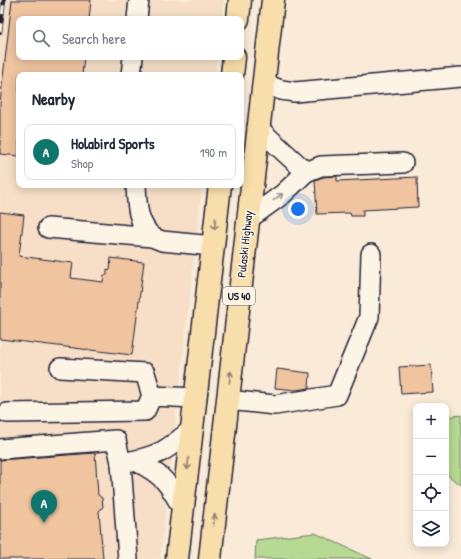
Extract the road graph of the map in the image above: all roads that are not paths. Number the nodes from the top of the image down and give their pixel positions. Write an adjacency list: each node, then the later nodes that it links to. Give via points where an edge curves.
1 (139, 0): 4 (lane)
2 (240, 0): 5 (highway)
3 (272, 0): 11 (highway, Pulaski Highway / US 40)
4 (137, 16)
5 (238, 16)
6 (133, 60): 8 (lane)
7 (234, 60): 9 (highway)
8 (131, 72)
9 (232, 72)
10 (461, 77): 11 (lane, via 302,92 281,90)
11 (263, 83): 12 (highway, Pulaski Highway / US 40)
12 (257, 127): 14 (lane); 17 (highway, Pulaski Highway / US 40)
13 (403, 162): 14 (lane, via 322,166)
14 (306, 172): 17 (lane, one-way to 14, via 283,194)
15 (136, 188): 19 (lane, via 140,220)
16 (220, 188): 20 (highway, US 40, one-way to 20)
17 (247, 220): 25 (highway, Pulaski Highway / US 40, one-way to 17)
18 (48, 228): 19 (lane)
19 (152, 237): 20 (lane, via 162,241)
20 (213, 246): 24 (highway, US 40)
21 (371, 254): 25 (lane, via 369,317 338,395 275,405)
22 (60, 368): 23 (lane, via 145,373)
23 (152, 396): 24 (lane); 26 (lane, via 145,411)
24 (196, 398): 27 (highway, US 40)
25 (228, 400): 33 (highway, Pulaski Highway / US 40, one-way to 25)
26 (7, 413)
27 (192, 429): 29 (lane, via 166,450 146,459); 30 (highway, US 40, one-way to 30)
28 (0, 448): 29 (lane, via 116,440)
29 (128, 462): 30 (lane, via 156,471 173,491); 31 (lane)
30 (183, 510): 32 (highway, US 40)
31 (128, 559)
32 (177, 559)
33 (210, 559)

